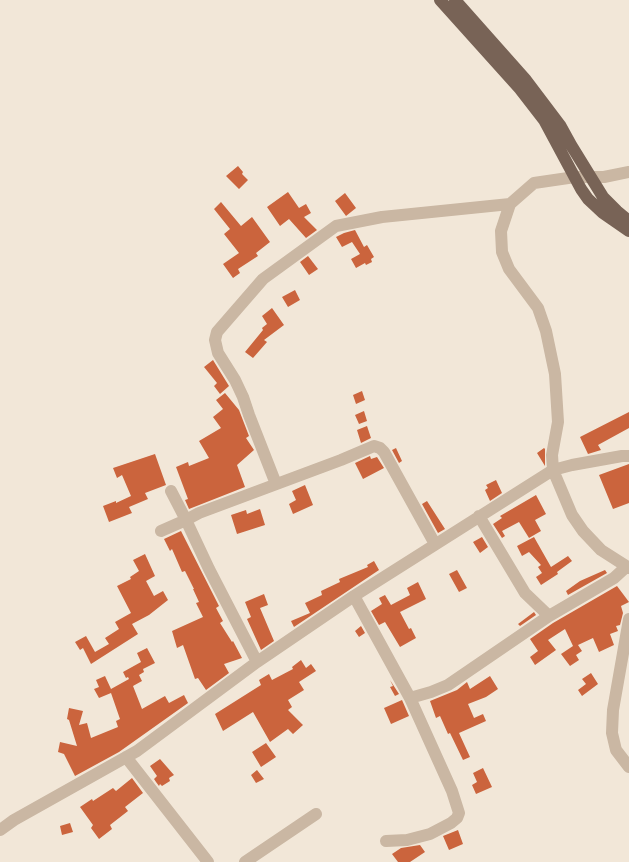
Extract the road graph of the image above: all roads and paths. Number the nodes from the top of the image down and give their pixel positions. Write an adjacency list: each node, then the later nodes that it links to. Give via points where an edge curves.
1 (440, 0): 4 (main road, via 544,120)
2 (455, 0): 5 (main road, via 547,107)
3 (629, 172): 5 (street)
4 (575, 177): 5 (street); 6 (street, via 534,183); 8 (main road, via 588,199)
5 (591, 178): 7 (main road, via 603,197)
6 (510, 204): 10 (street, via 501,231 502,252 509,270 541,314 555,374 558,422 552,455); 11 (street, via 336,226 264,279 217,332 218,353 243,397)
7 (629, 221)
8 (629, 231)
9 (629, 456): 10 (street)
10 (553, 470): 13 (street); 17 (street, via 583,531 601,550)
11 (276, 484): 14 (street); 16 (street, via 374,446 380,448)
12 (171, 491): 14 (street)
13 (479, 516): 16 (street); 19 (street, via 525,592)
14 (186, 520): 15 (street); 21 (street)
15 (161, 531)
16 (435, 544): 18 (street)
17 (628, 568): 19 (street)
18 (354, 596): 21 (street); 22 (street)
19 (549, 616): 22 (street, via 448,684)
20 (629, 619): 24 (street, via 612,733 616,750)
21 (257, 662): 23 (street)
22 (410, 698): 27 (street, via 459,813 444,829 407,840)
23 (126, 757): 26 (street); 28 (street)
24 (629, 768)
25 (316, 814): 29 (street)
26 (0, 830)
27 (386, 841)
28 (208, 862)
29 (245, 862)

